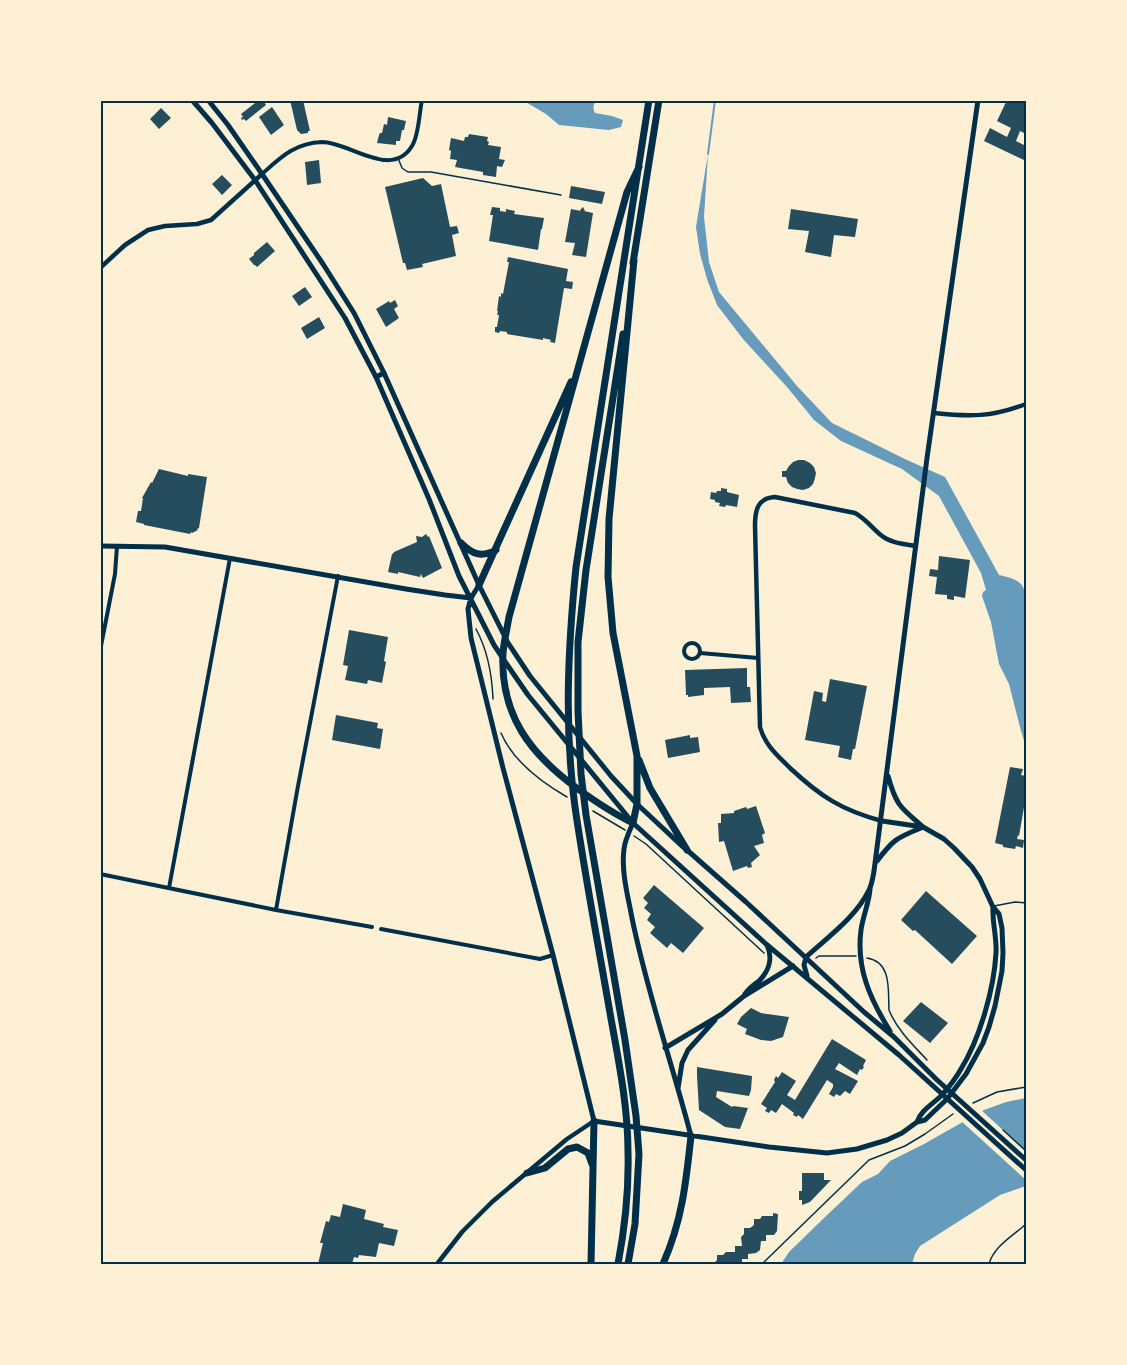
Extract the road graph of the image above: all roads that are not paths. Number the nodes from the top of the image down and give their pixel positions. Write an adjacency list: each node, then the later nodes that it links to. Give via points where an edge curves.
1 (192, 100): 10 (main road)
2 (208, 100): 9 (main road)
3 (422, 100): 7 (street, via 416,138)
4 (649, 100): 8 (highway)
5 (659, 100): 12 (highway)
6 (978, 100): 18 (main road)
7 (398, 158): 9 (street, via 380,160 340,145 314,143 290,150); 11 (lane, via 408,172 431,172)
8 (639, 167): 14 (highway, via 627,192); 67 (highway, via 576,567 568,680 570,761 577,821 624,1102 628,1153 625,1223)
9 (262, 174): 10 (street); 15 (main road, via 354,313)
10 (255, 180): 13 (street, via 211,220 148,230); 16 (main road, via 334,300)
11 (561, 195)
12 (634, 260): 33 (highway, via 609,519 608,577 613,633); 68 (highway, via 578,642 580,758 588,828 639,1154)
13 (100, 268)
14 (580, 360): 23 (highway); 37 (highway, via 508,624 503,675 516,723 539,757 612,813)
15 (384, 373): 16 (main road); 19 (main road)
16 (376, 377): 27 (main road)
17 (1026, 404): 18 (street, via 985,416)
18 (933, 413): 22 (main road)
19 (461, 543): 23 (highway, via 475,554); 26 (main road)
20 (100, 546): 21 (main road)
21 (117, 546): 24 (main road, via 165,547); 29 (street)
22 (915, 546): 32 (street, via 888,540 855,513 775,497 761,502 755,517); 34 (main road)
23 (495, 550): 26 (highway)
24 (230, 558): 25 (main road); 42 (street)
25 (338, 576): 27 (main road); 46 (street)
26 (479, 585): 27 (main road); 35 (main road, via 508,643 530,676)
27 (471, 598): 37 (main road, via 494,645 521,686); 50 (main road, via 471,638)
28 (100, 605): 29 (street)
29 (108, 607): 30 (street)
30 (100, 651)
31 (700, 653): 31 (street, via 696,644 690,643 685,649 688,658 696,658); 32 (street)
32 (758, 658): 36 (street, via 760,727 769,747 822,796)
33 (642, 773): 35 (highway); 39 (highway)
34 (887, 773): 36 (main road); 38 (main road, via 898,805)
35 (637, 804): 37 (highway); 39 (main road)
36 (882, 821): 38 (main road); 40 (main road)
37 (633, 823): 49 (main road); 57 (main road, via 624,850 624,876)
38 (923, 827): 40 (main road, via 895,840); 45 (main road, via 961,854 987,891)
39 (687, 850): 51 (main road)
40 (876, 862): 43 (main road)
41 (100, 874): 42 (street)
42 (169, 888): 46 (street)
43 (870, 889): 51 (main road, via 850,916); 56 (main road, via 862,929 861,965 867,988)
44 (1026, 903): 45 (lane)
45 (993, 907): 60 (main road, via 999,914 1003,953 989,1027 958,1086 925,1120 886,1140 827,1153)
46 (276, 910): 47 (street)
47 (372, 927)
48 (381, 929): 50 (street, via 518,956 540,959)
49 (766, 944): 52 (main road); 54 (main road, via 771,952 766,971)
50 (553, 955): 59 (main road)
51 (806, 957): 53 (main road, via 805,970); 56 (main road)
52 (793, 966): 53 (main road); 54 (main road)
53 (811, 981): 63 (main road)
54 (744, 996): 55 (main road)
55 (722, 1014): 57 (main road); 58 (main road, via 688,1050)
56 (894, 1037): 61 (main road)
57 (665, 1048): 58 (main road)
58 (678, 1090): 60 (main road)
59 (594, 1121): 60 (main road); 62 (highway); 64 (street, via 567,1138)
60 (691, 1136): 69 (highway, via 680,1216)
61 (1026, 1160)
62 (593, 1167): 64 (highway, via 588,1153 577,1147 568,1149 545,1168); 66 (highway)
63 (1026, 1170)
64 (527, 1173): 65 (street, via 476,1217)
65 (437, 1264)
66 (591, 1264)
67 (618, 1264)
68 (628, 1264)
69 (663, 1264)

